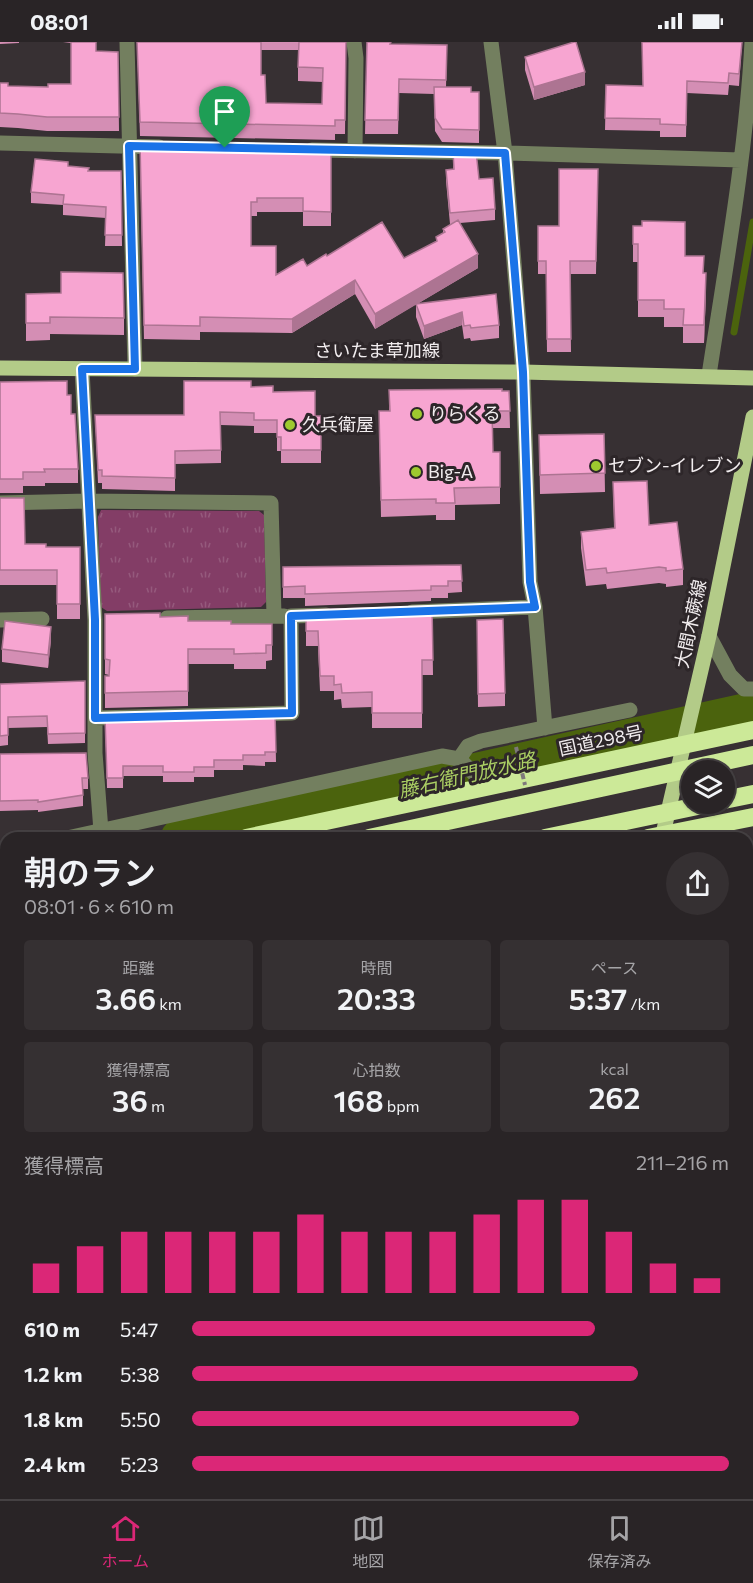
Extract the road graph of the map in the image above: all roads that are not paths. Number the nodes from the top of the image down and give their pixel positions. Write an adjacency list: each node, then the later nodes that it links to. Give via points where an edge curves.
1 (127, 42): 6 (street)
2 (354, 42): 9 (street)
3 (491, 42): 10 (street)
4 (752, 42): 11 (street)
5 (0, 142): 6 (street)
6 (129, 146): 7 (street); 14 (street)
7 (171, 147)
8 (296, 150): 9 (street)
9 (355, 151): 10 (street)
10 (505, 153): 11 (street); 15 (street)
11 (741, 160): 16 (street)
12 (0, 368): 13 (main road, さいたま草加線)
13 (82, 369): 14 (main road, さいたま草加線); 19 (street)
14 (135, 369): 15 (main road, さいたま草加線)
15 (523, 372): 16 (main road, さいたま草加線); 21 (street, via 530,582)
16 (709, 375): 17 (main road, さいたま草加線)
17 (753, 378)
18 (753, 417): 29 (main road, 大間木蕨線)
19 (88, 501): 20 (street); 24 (street, via 271,503); 32 (street, via 101,620)
20 (0, 503)
21 (535, 607): 22 (street); 33 (street)
22 (396, 612)
23 (338, 614): 25 (street)
24 (274, 616): 25 (street); 26 (street)
25 (291, 616): 32 (street, via 292,713)
26 (154, 618)
27 (42, 619): 28 (street)
28 (0, 620)
29 (709, 636): 30 (street, via 730,675 744,689); 35 (main road, 大間木蕨線)
30 (753, 689)
31 (630, 710): 33 (street)
32 (95, 718): 43 (street, via 89,753)
33 (544, 728): 37 (street, via 481,741 468,746)
34 (753, 730): 35 (highway, 国道298号)
35 (685, 745): 38 (highway, 国道298号); 48 (main road, 大間木蕨線)
36 (753, 756): 46 (highway, bridge)
37 (459, 759): 38 (street); 43 (street, via 442,756)
38 (487, 786): 45 (highway, 国道298号)
39 (753, 794): 40 (highway)
40 (735, 798)
41 (681, 809): 47 (highway, bridge)
42 (753, 817): 49 (highway)
43 (101, 831): 44 (street)
44 (96, 832)
45 (274, 832)
46 (397, 832)
47 (574, 832)
48 (659, 832)
49 (681, 832)

